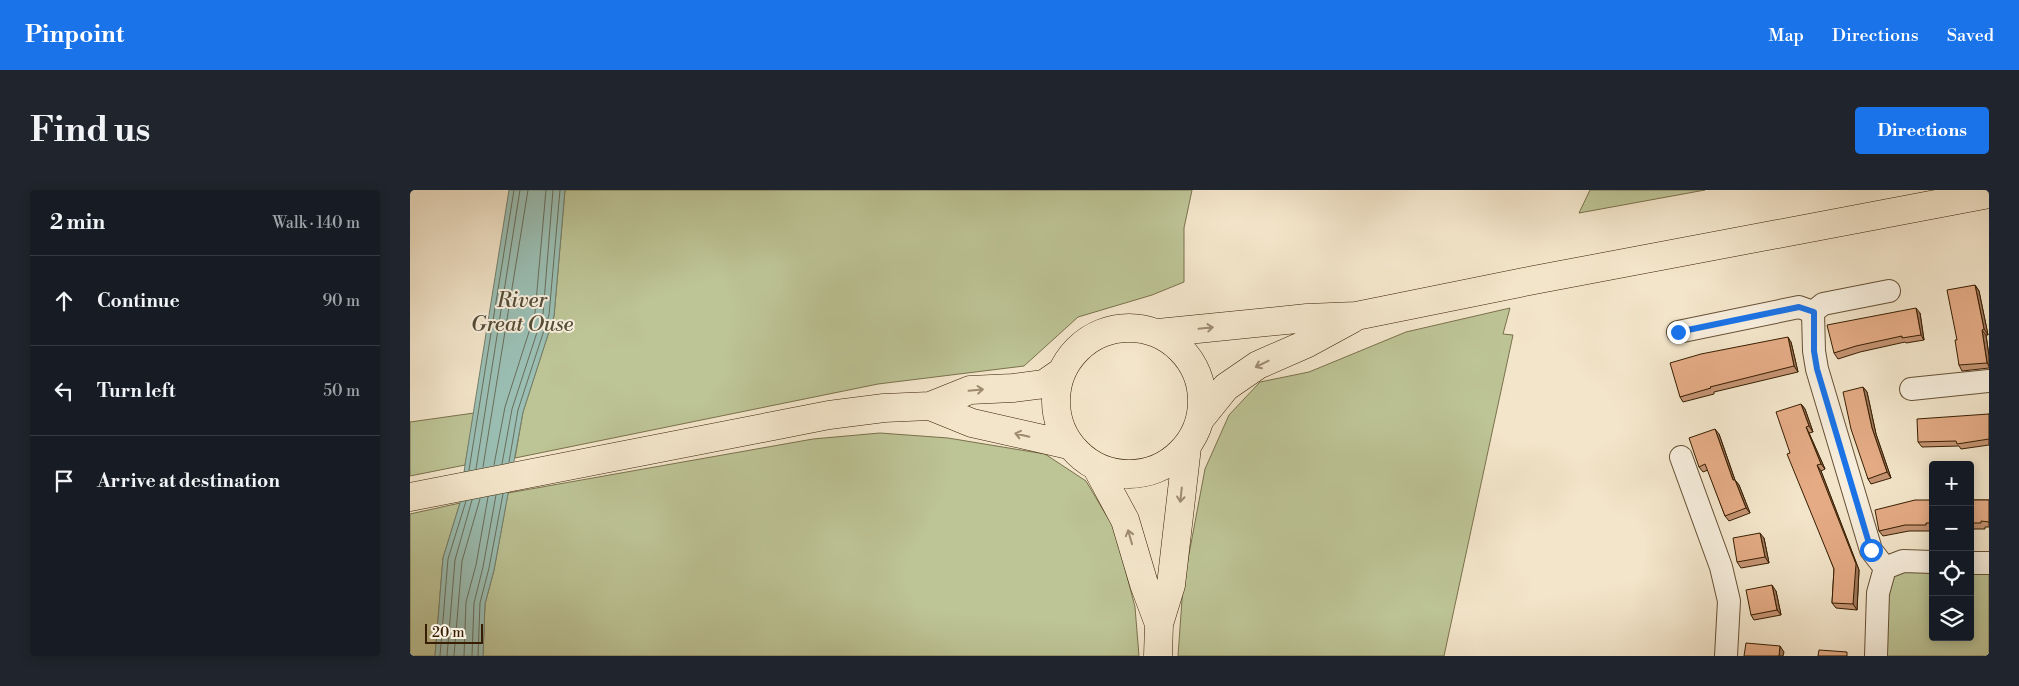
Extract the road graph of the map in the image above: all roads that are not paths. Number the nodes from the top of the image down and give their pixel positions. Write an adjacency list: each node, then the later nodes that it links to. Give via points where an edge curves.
1 (1989, 194): 4 (highway)
2 (1889, 291): 3 (street, via 1823,304)
3 (1814, 312): 5 (street, via 1799,307); 20 (street, via 1817,369 1871,550)
4 (1356, 316): 6 (highway, one-way to 4); 11 (highway, one-way to 11, via 1306,344 1258,365 1226,387)
5 (1678, 332)
6 (1158, 334): 7 (highway, via 1139,328 1101,333 1084,342); 11 (highway, via 1176,344 1193,365 1203,398)
7 (1060, 373): 10 (highway, one-way to 7, via 970,390 1044,384); 12 (highway, via 1055,398 1058,423)
8 (1989, 381): 9 (street)
9 (1910, 389)
10 (930, 406): 12 (highway, one-way to 10, via 972,424); 16 (highway, via 829,415)
11 (1201, 418): 13 (highway)
12 (1070, 446): 15 (highway)
13 (1187, 447): 15 (highway, via 1168,463 1146,473 1121,474); 21 (highway, one-way to 21, via 1171,585)
14 (1681, 457): 23 (street, via 1721,567 1729,601)
15 (1097, 468): 21 (highway, one-way to 15, via 1125,520)
16 (410, 498)
17 (1929, 562): 20 (street, via 1902,561)
18 (1974, 563): 19 (street)
19 (1989, 563)
20 (1885, 568): 24 (street, via 1878,593)
21 (1159, 624): 22 (highway)
22 (1158, 656)
23 (1726, 656)
24 (1876, 656)

